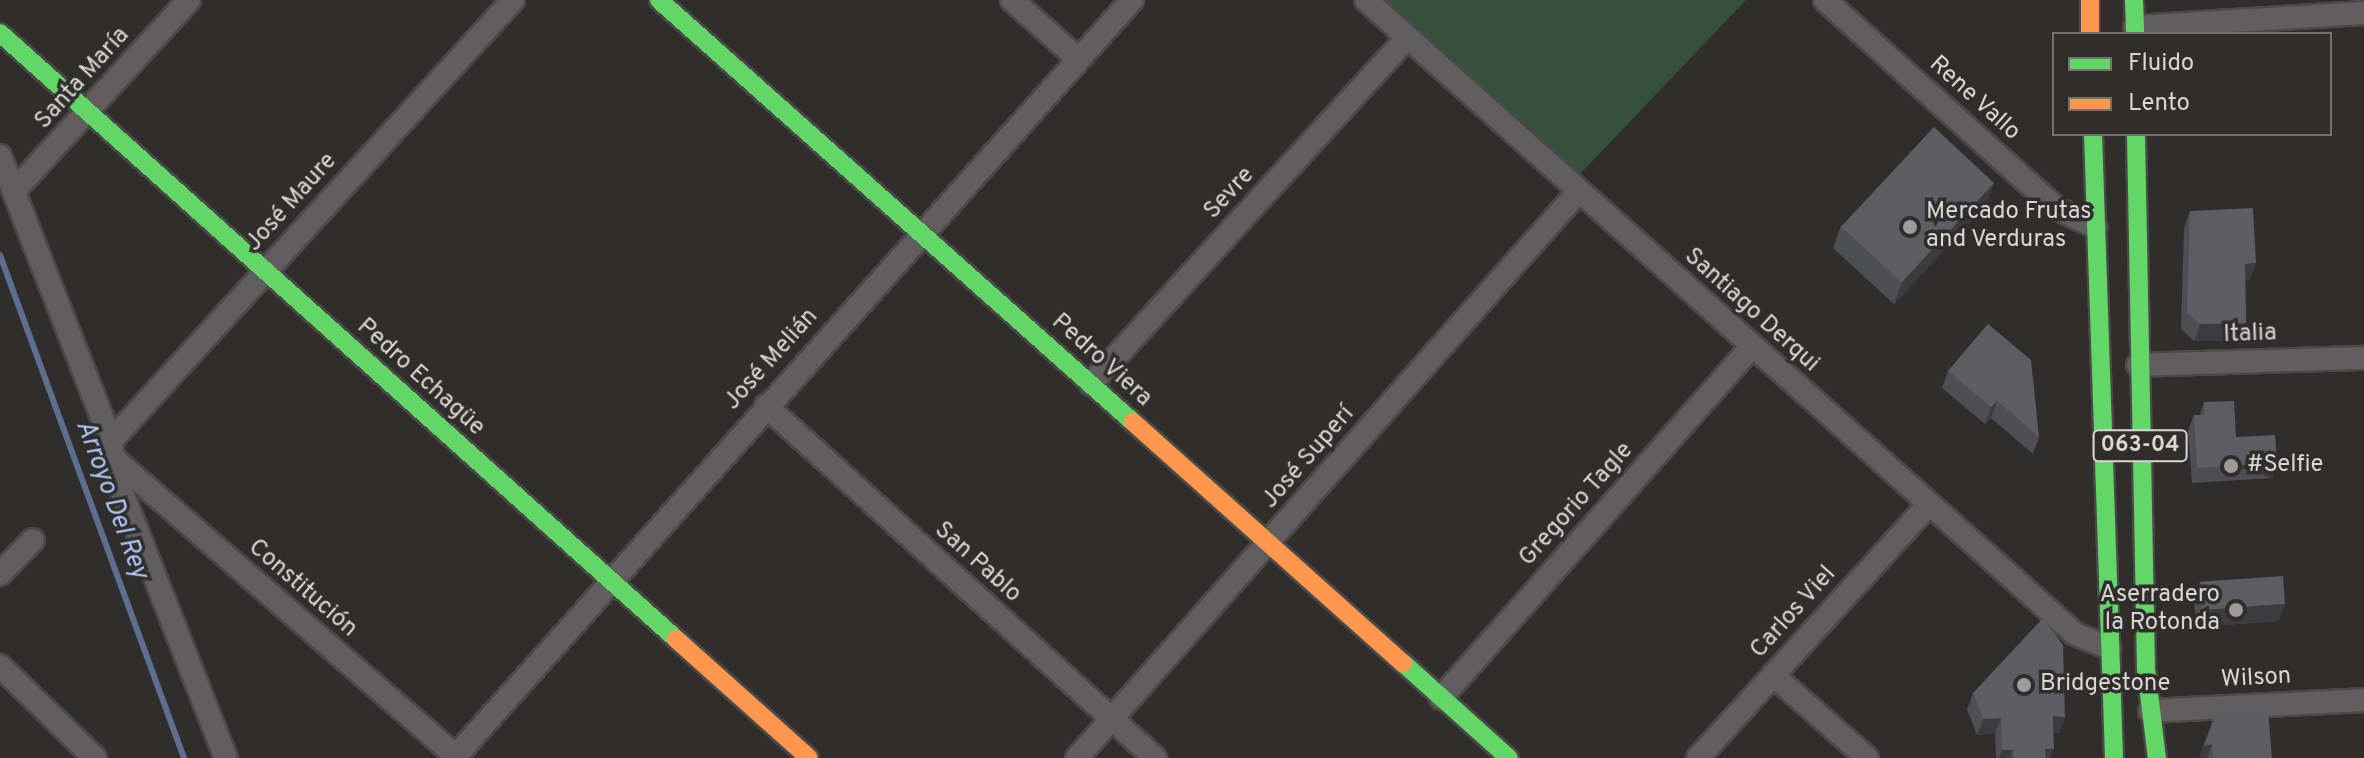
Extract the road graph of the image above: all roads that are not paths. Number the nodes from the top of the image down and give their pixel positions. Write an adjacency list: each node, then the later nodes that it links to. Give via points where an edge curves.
1 (189, 0): 16 (street, Santa María)
2 (513, 0): 24 (street, José Maure)
3 (659, 0): 23 (street, Pedro Viera)
4 (1012, 0): 15 (street)
5 (1132, 0): 15 (street, José Melián)
6 (1366, 0): 14 (street, Santiago Derqui)
7 (1825, 0): 22 (street, Rene Vallo, via 2056,208)
8 (2090, 0): 12 (street)
9 (2134, 0): 11 (street)
10 (2364, 13): 11 (street)
11 (2135, 30)
12 (2090, 32)
13 (0, 33): 16 (street, Pedro Echagüe)
14 (1407, 38): 21 (street, Santiago Derqui); 28 (street, Sevre)
15 (1078, 59): 23 (street, José Melián)
16 (88, 113): 20 (street, Santa María); 24 (street, Pedro Echagüe)
17 (2093, 136): 22 (street, 063-04)
18 (2136, 136): 27 (street, 063-04)
19 (0, 156): 20 (street)
20 (14, 191): 30 (street)
21 (1579, 191): 25 (street, Santiago Derqui); 33 (street, José Superí)
22 (2096, 227): 36 (street, 063-04)
23 (921, 234): 28 (street, Pedro Viera); 29 (street, José Melián)
24 (265, 271): 30 (street, José Maure); 35 (street, Pedro Echagüe)
25 (1752, 347): 31 (street, Santiago Derqui); 39 (street, Gregorio Tagle)
26 (2364, 358): 27 (street, Italia)
27 (2138, 365): 41 (street, 063-04)
28 (1091, 384): 33 (street, Pedro Viera)
29 (766, 406): 35 (street, José Melián); 42 (street, San Pablo)
30 (112, 450): 43 (street, Constitución); 45 (street, via 115,475)
31 (1929, 504): 36 (street, Santiago Derqui, via 2075,634); 38 (street, Carlos Viel)
32 (33, 540): 34 (street)
33 (1269, 542): 39 (street, Pedro Viera); 42 (street, José Superí)
34 (0, 574)
35 (611, 581): 43 (street, José Melián); 46 (street, Pedro Echagüe)
36 (2109, 648): 52 (street, 063-04)
37 (0, 666): 44 (street)
38 (1773, 675): 50 (street, Carlos Viel); 51 (street)
39 (1441, 698): 49 (street, Pedro Viera)
40 (2364, 700): 41 (street, Wilson)
41 (2150, 711): 53 (street, 063-04)
42 (1112, 720): 47 (street, José Superí); 48 (street, San Pablo)
43 (456, 757)
44 (95, 758)
45 (226, 758)
46 (809, 758)
47 (1077, 758)
48 (1155, 758)
49 (1509, 758)
50 (1698, 758)
51 (1867, 758)
52 (2114, 758)
53 (2157, 758)

